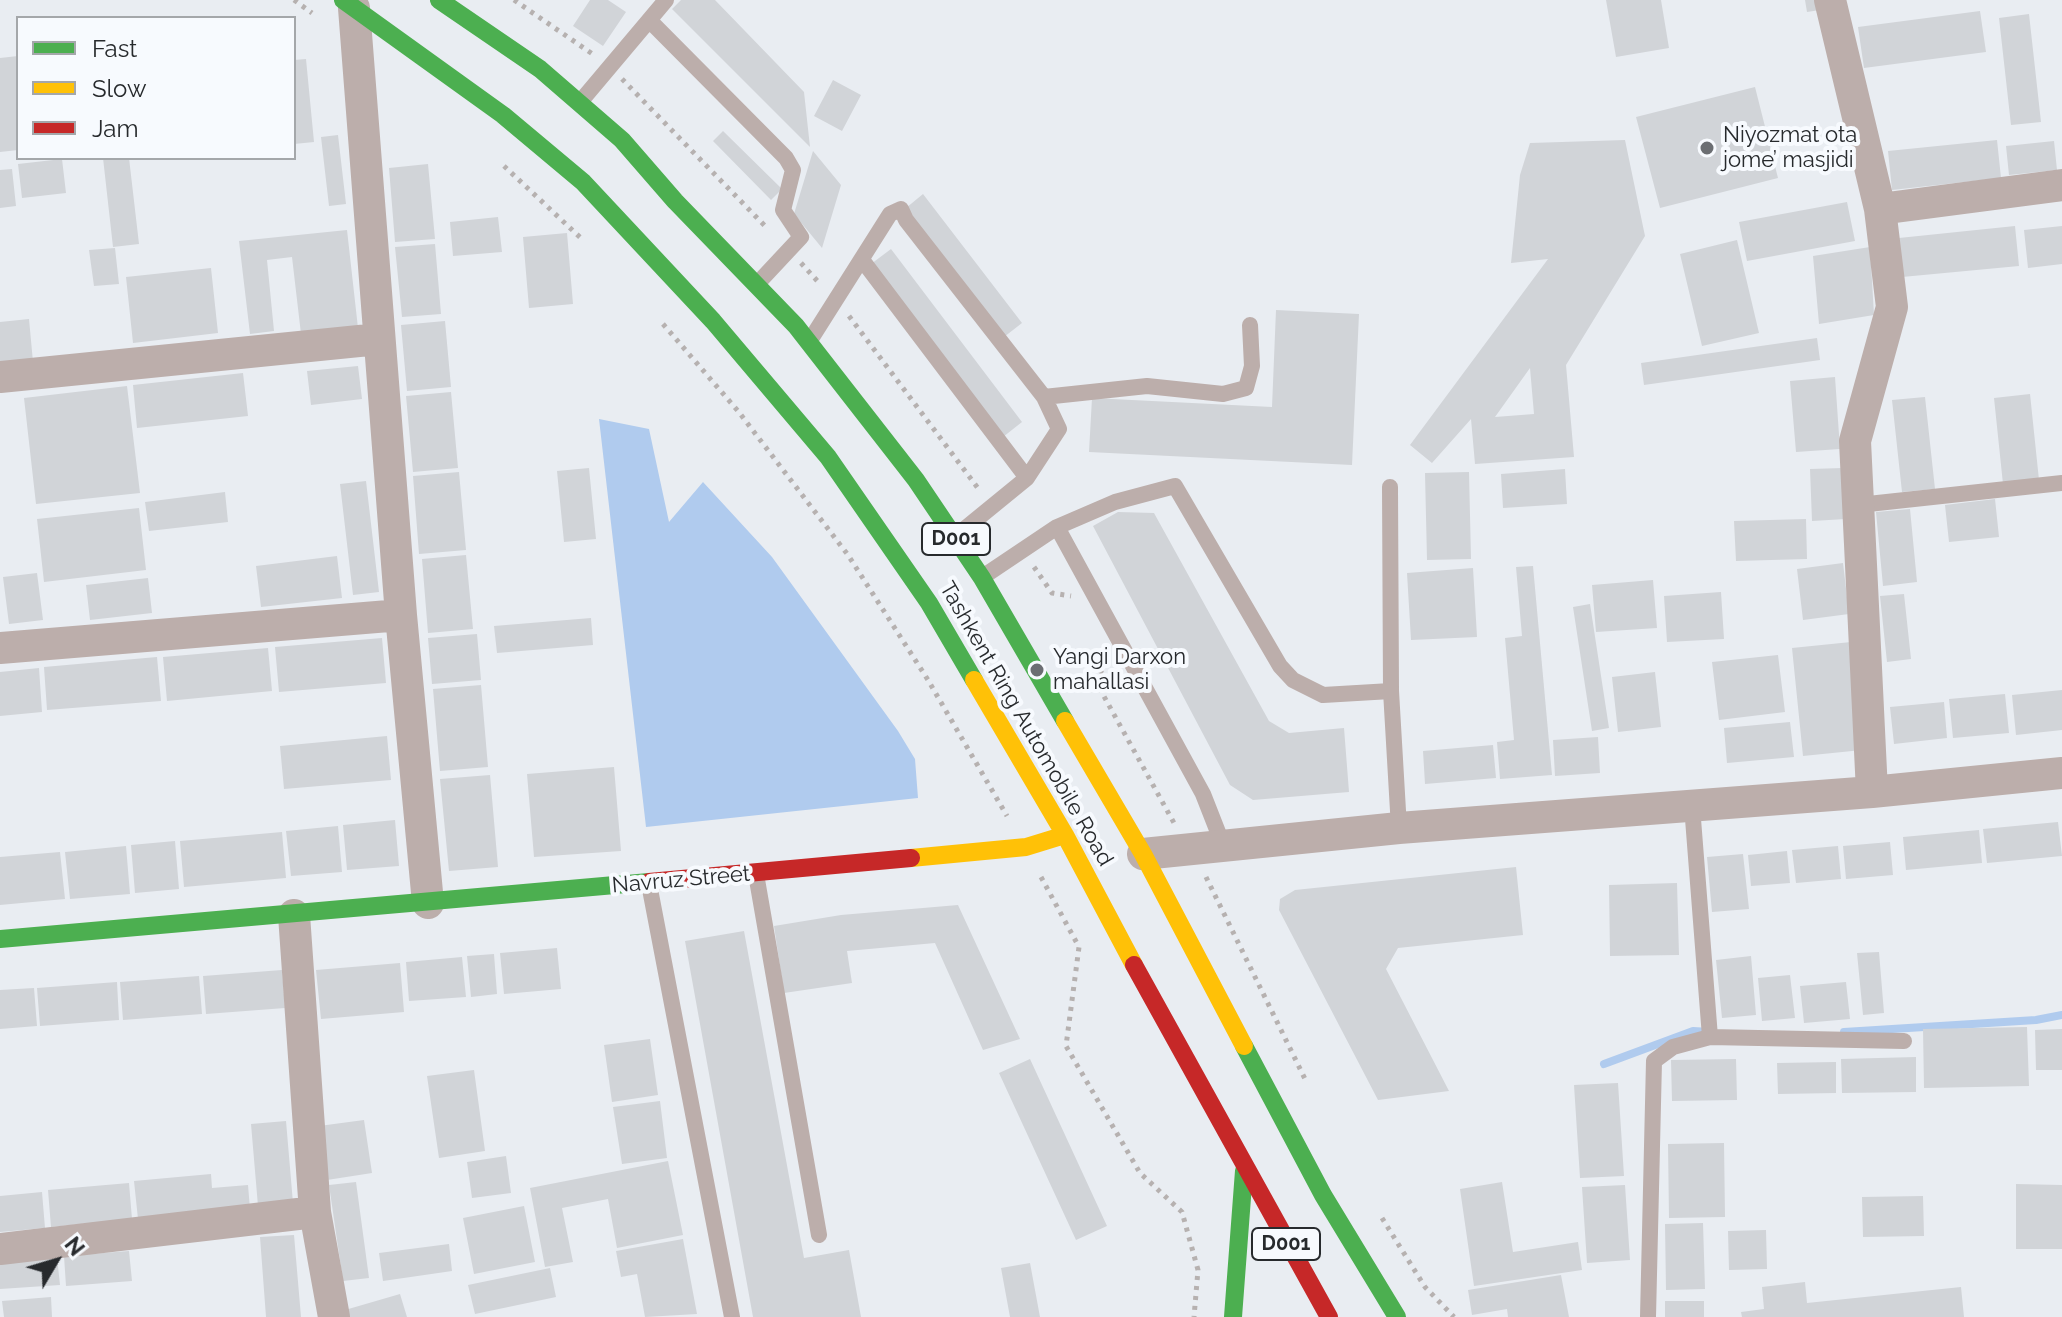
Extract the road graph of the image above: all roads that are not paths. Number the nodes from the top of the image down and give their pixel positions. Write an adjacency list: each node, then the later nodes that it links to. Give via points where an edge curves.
1 (439, 0): 6 (main road, Tashkent Ring Automobile Road / D001, via 536,75)
2 (666, 0): 5 (lane)
3 (1830, 0): 8 (street)
4 (349, 4): 12 (street); 30 (main road, Tashkent Ring Automobile Road / D001, via 507,109 713,321 828,457 929,603)
5 (650, 21): 6 (lane); 10 (lane, via 793,170 783,210 801,237)
6 (581, 101): 10 (main road, Tashkent Ring Automobile Road / D001)
7 (2062, 185): 8 (street)
8 (1880, 209): 19 (street, via 1892,307 1855,441)
9 (863, 261): 13 (lane); 15 (lane, via 890,214 901,209); 16 (lane)
10 (757, 284): 13 (main road, Tashkent Ring Automobile Road / D001)
11 (1250, 325): 15 (lane, via 1252,366 1246,388 1223,394 1147,386)
12 (379, 339): 14 (street); 23 (street)
13 (809, 342): 21 (main road, Tashkent Ring Automobile Road / D001)
14 (0, 377)
15 (1044, 397): 16 (lane, via 1059,429)
16 (1027, 478): 21 (lane)
17 (2062, 483): 19 (lane)
18 (1390, 487): 25 (lane)
19 (1859, 505): 27 (street)
20 (1057, 527): 22 (lane); 25 (lane, via 1115,502 1175,486 1293,680 1323,695); 31 (lane, via 1203,794)
21 (955, 537): 22 (main road, Tashkent Ring Automobile Road / D001)
22 (982, 578): 32 (main road, Tashkent Ring Automobile Road / D001)
23 (401, 615): 24 (street); 35 (street)
24 (0, 648)
25 (1391, 691): 29 (lane)
26 (2062, 773): 27 (street)
27 (1872, 792): 28 (street)
28 (1692, 806): 29 (street); 38 (lane)
29 (1399, 828): 31 (street)
30 (1065, 835): 33 (main road, Navruz Street, via 1026,847); 40 (main road, Tashkent Ring Automobile Road / D001)
31 (1223, 845): 32 (street)
32 (1143, 854): 44 (main road, Tashkent Ring Automobile Road / D001, via 1323,1195)
33 (755, 873): 34 (main road, Navruz Street); 42 (lane)
34 (649, 883): 35 (main road, Navruz Street); 46 (lane)
35 (428, 903): 36 (main road, Navruz Street)
36 (294, 915): 37 (main road, Navruz Street); 41 (street)
37 (0, 939)
38 (1710, 1037): 39 (lane); 49 (lane, via 1673,1047 1654,1061)
39 (1904, 1041)
40 (1244, 1171): 47 (main road); 48 (main road, Tashkent Ring Automobile Road / D001)
41 (315, 1212): 43 (street); 45 (street)
42 (819, 1235)
43 (0, 1249)
44 (1404, 1311)
45 (334, 1317)
46 (732, 1317)
47 (1233, 1317)
48 (1329, 1317)
49 (1648, 1317)

